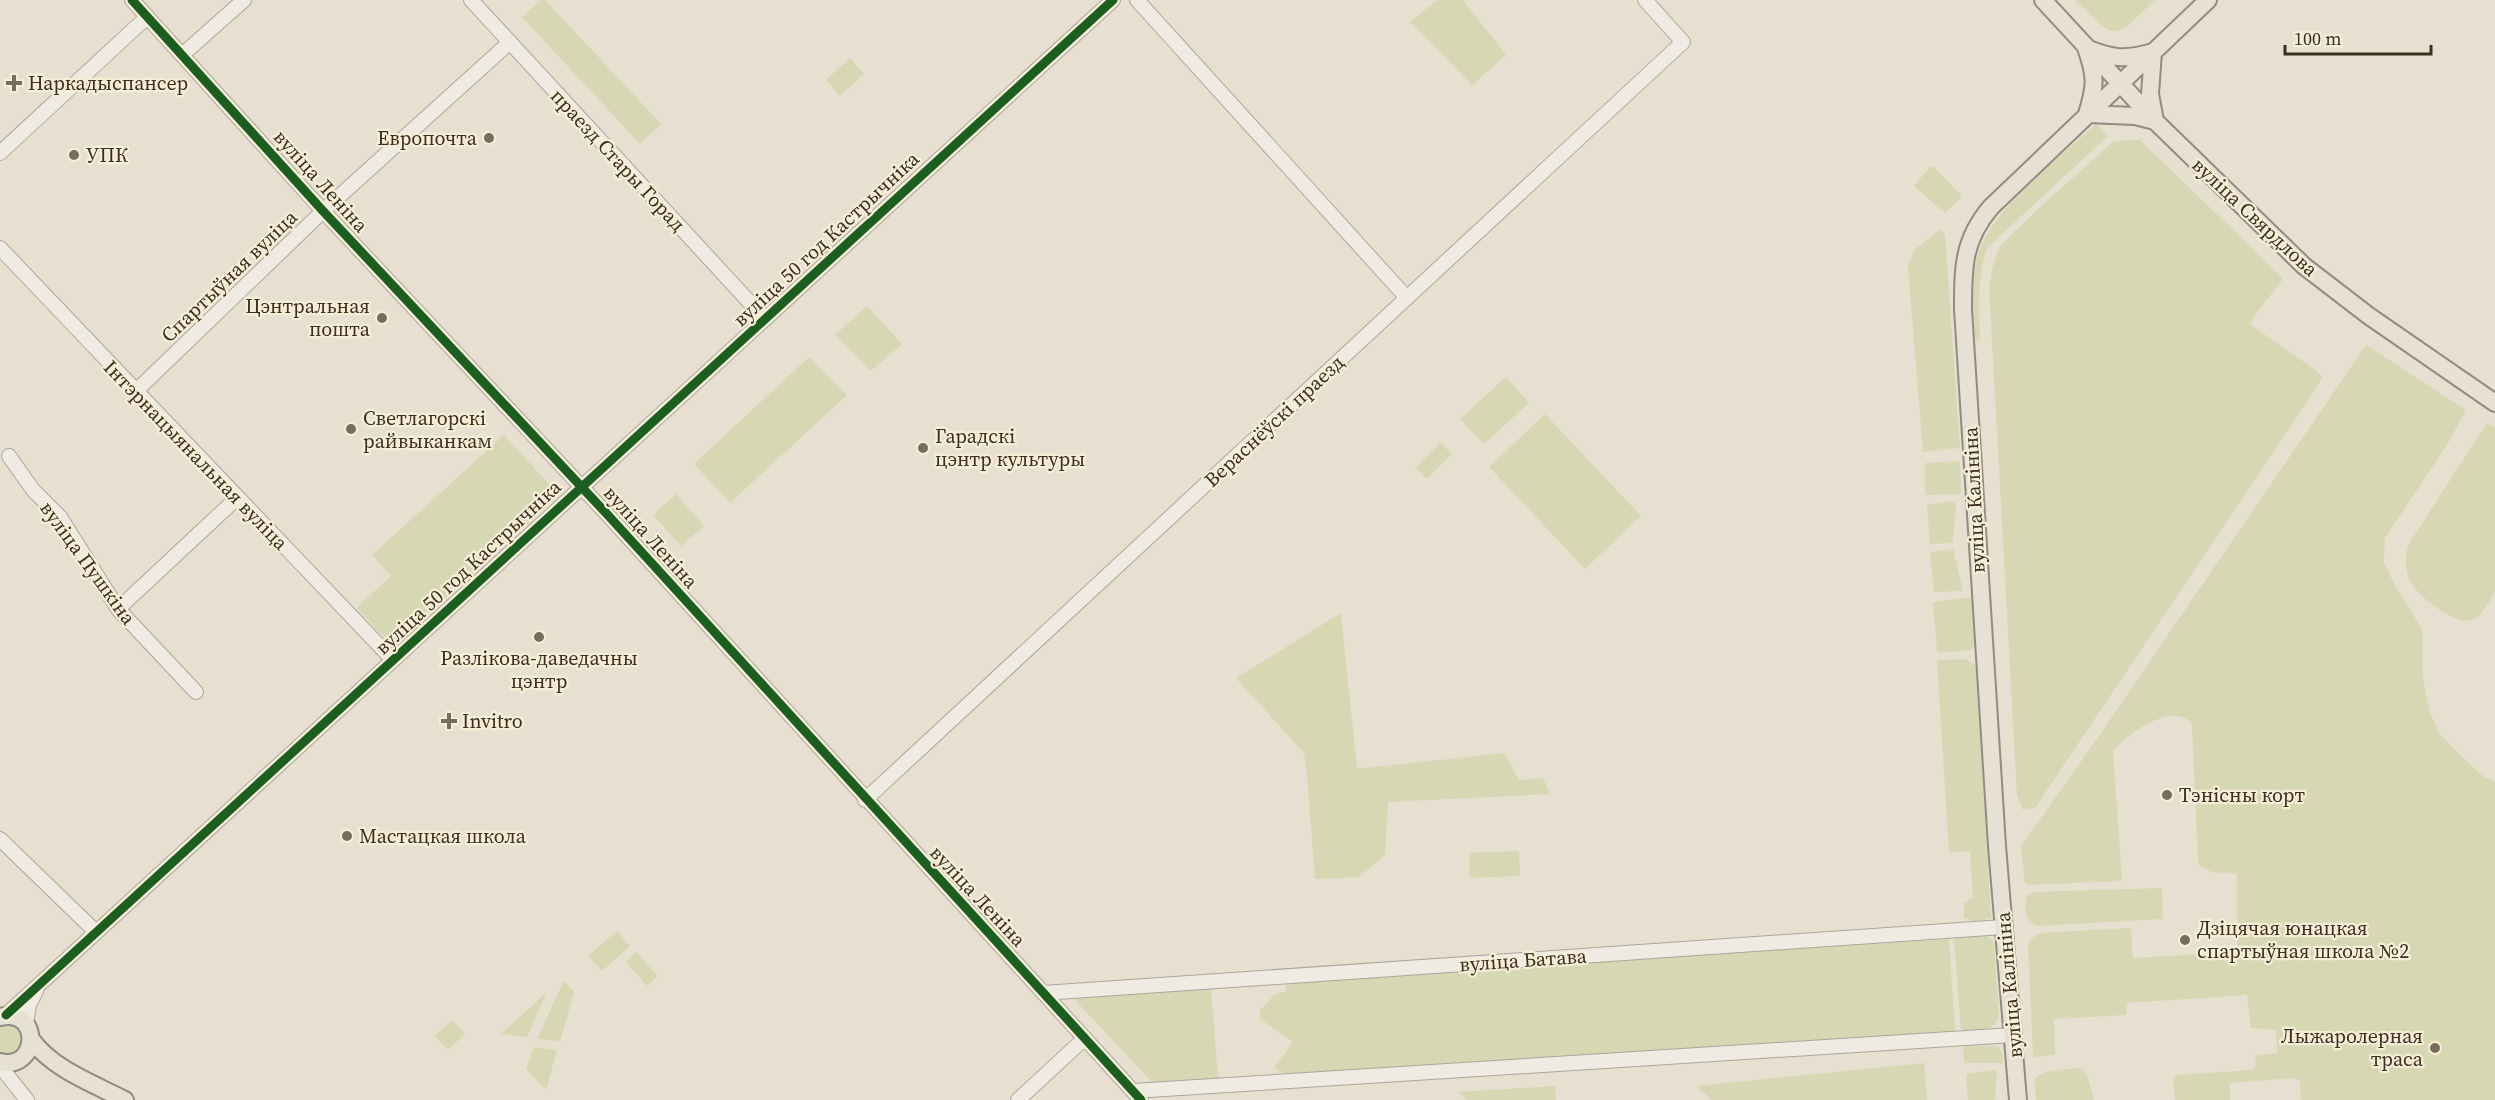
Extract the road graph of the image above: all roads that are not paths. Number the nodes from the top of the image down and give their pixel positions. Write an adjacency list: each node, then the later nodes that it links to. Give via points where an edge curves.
1 (132, 0): 9 (street, вуліца Леніна)
2 (244, 0): 13 (street)
3 (471, 0): 10 (street, праезд Стары Горад)
4 (1113, 0): 21 (street, вуліца 50 год Кастрычніка)
5 (1137, 0): 20 (street)
6 (1645, 0): 20 (street, Вераснёўскі праезд, via 1683,42)
7 (2043, 0): 11 (main road, вуліца Свярдлова)
8 (2208, 0): 12 (main road, вуліца Калініна)
9 (147, 16): 13 (street, вуліца Леніна); 17 (street)
10 (510, 42): 18 (street, Спартыўная вуліца); 21 (street, праезд Стары Горад)
11 (2086, 48): 12 (main road, via 2109,57 2131,59); 14 (main road, вуліца Свярдлова); 15 (main road, via 2095,72)
12 (2153, 52): 14 (main road, вуліца Калініна); 16 (main road, via 2150,94)
13 (182, 55): 18 (street, вуліца Леніна)
14 (2118, 84): 15 (main road, вуліца Калініна); 16 (main road, вуліца Свярдлова)
15 (2087, 114): 16 (main road); 32 (main road, вуліца Калініна, via 1981,219 1967,247 1963,269)
16 (2155, 121): 23 (main road, вуліца Свярдлова, via 2304,266)
17 (0, 153)
18 (323, 211): 22 (street, Спартыўная вуліца); 25 (street, вуліца Леніна)
19 (0, 248): 22 (street, Інтэрнацыянальная вуліца)
20 (1407, 298): 30 (street, Вераснёўскі праезд)
21 (765, 319): 25 (street, вуліца 50 год Кастрычніка)
22 (135, 392): 26 (street, Інтэрнацыянальная вуліца)
23 (2495, 404)
24 (9, 456): 27 (street, вуліца Пушкіна, via 33,490 60,517)
25 (582, 487): 28 (street, вуліца 50 год Кастрычніка); 30 (street, вуліца Леніна)
26 (237, 498): 27 (street); 28 (street, Інтэрнацыянальная вуліца)
27 (118, 609): 29 (street, вуліца Пушкіна)
28 (393, 660): 33 (street, вуліца 50 год Кастрычніка)
29 (196, 692)
30 (865, 800): 35 (street, вуліца Леніна)
31 (0, 839): 33 (street)
32 (2003, 927): 35 (street, вуліца Батава); 37 (main road, вуліца Калініна)
33 (96, 933): 34 (street, вуліца 50 год Кастрычніка)
34 (40, 984): 36 (street, вуліца 50 год Кастрычніка); 39 (street, вуліца 50 год Кастрычніка, via 29,1005)
35 (1043, 993): 38 (street, вуліца Леніна)
36 (3, 1016): 39 (main road, via 20,1019)
37 (2013, 1035): 41 (street); 45 (main road, вуліца Калініна)
38 (1085, 1038): 41 (street, вуліца Леніна); 44 (street)
39 (26, 1044): 40 (main road, via 12,1063); 42 (street, via 20,1080); 43 (main road)
40 (0, 1064): 42 (street)
41 (1137, 1096)
42 (27, 1100)
43 (124, 1100)
44 (1018, 1100)
45 (2018, 1100)

